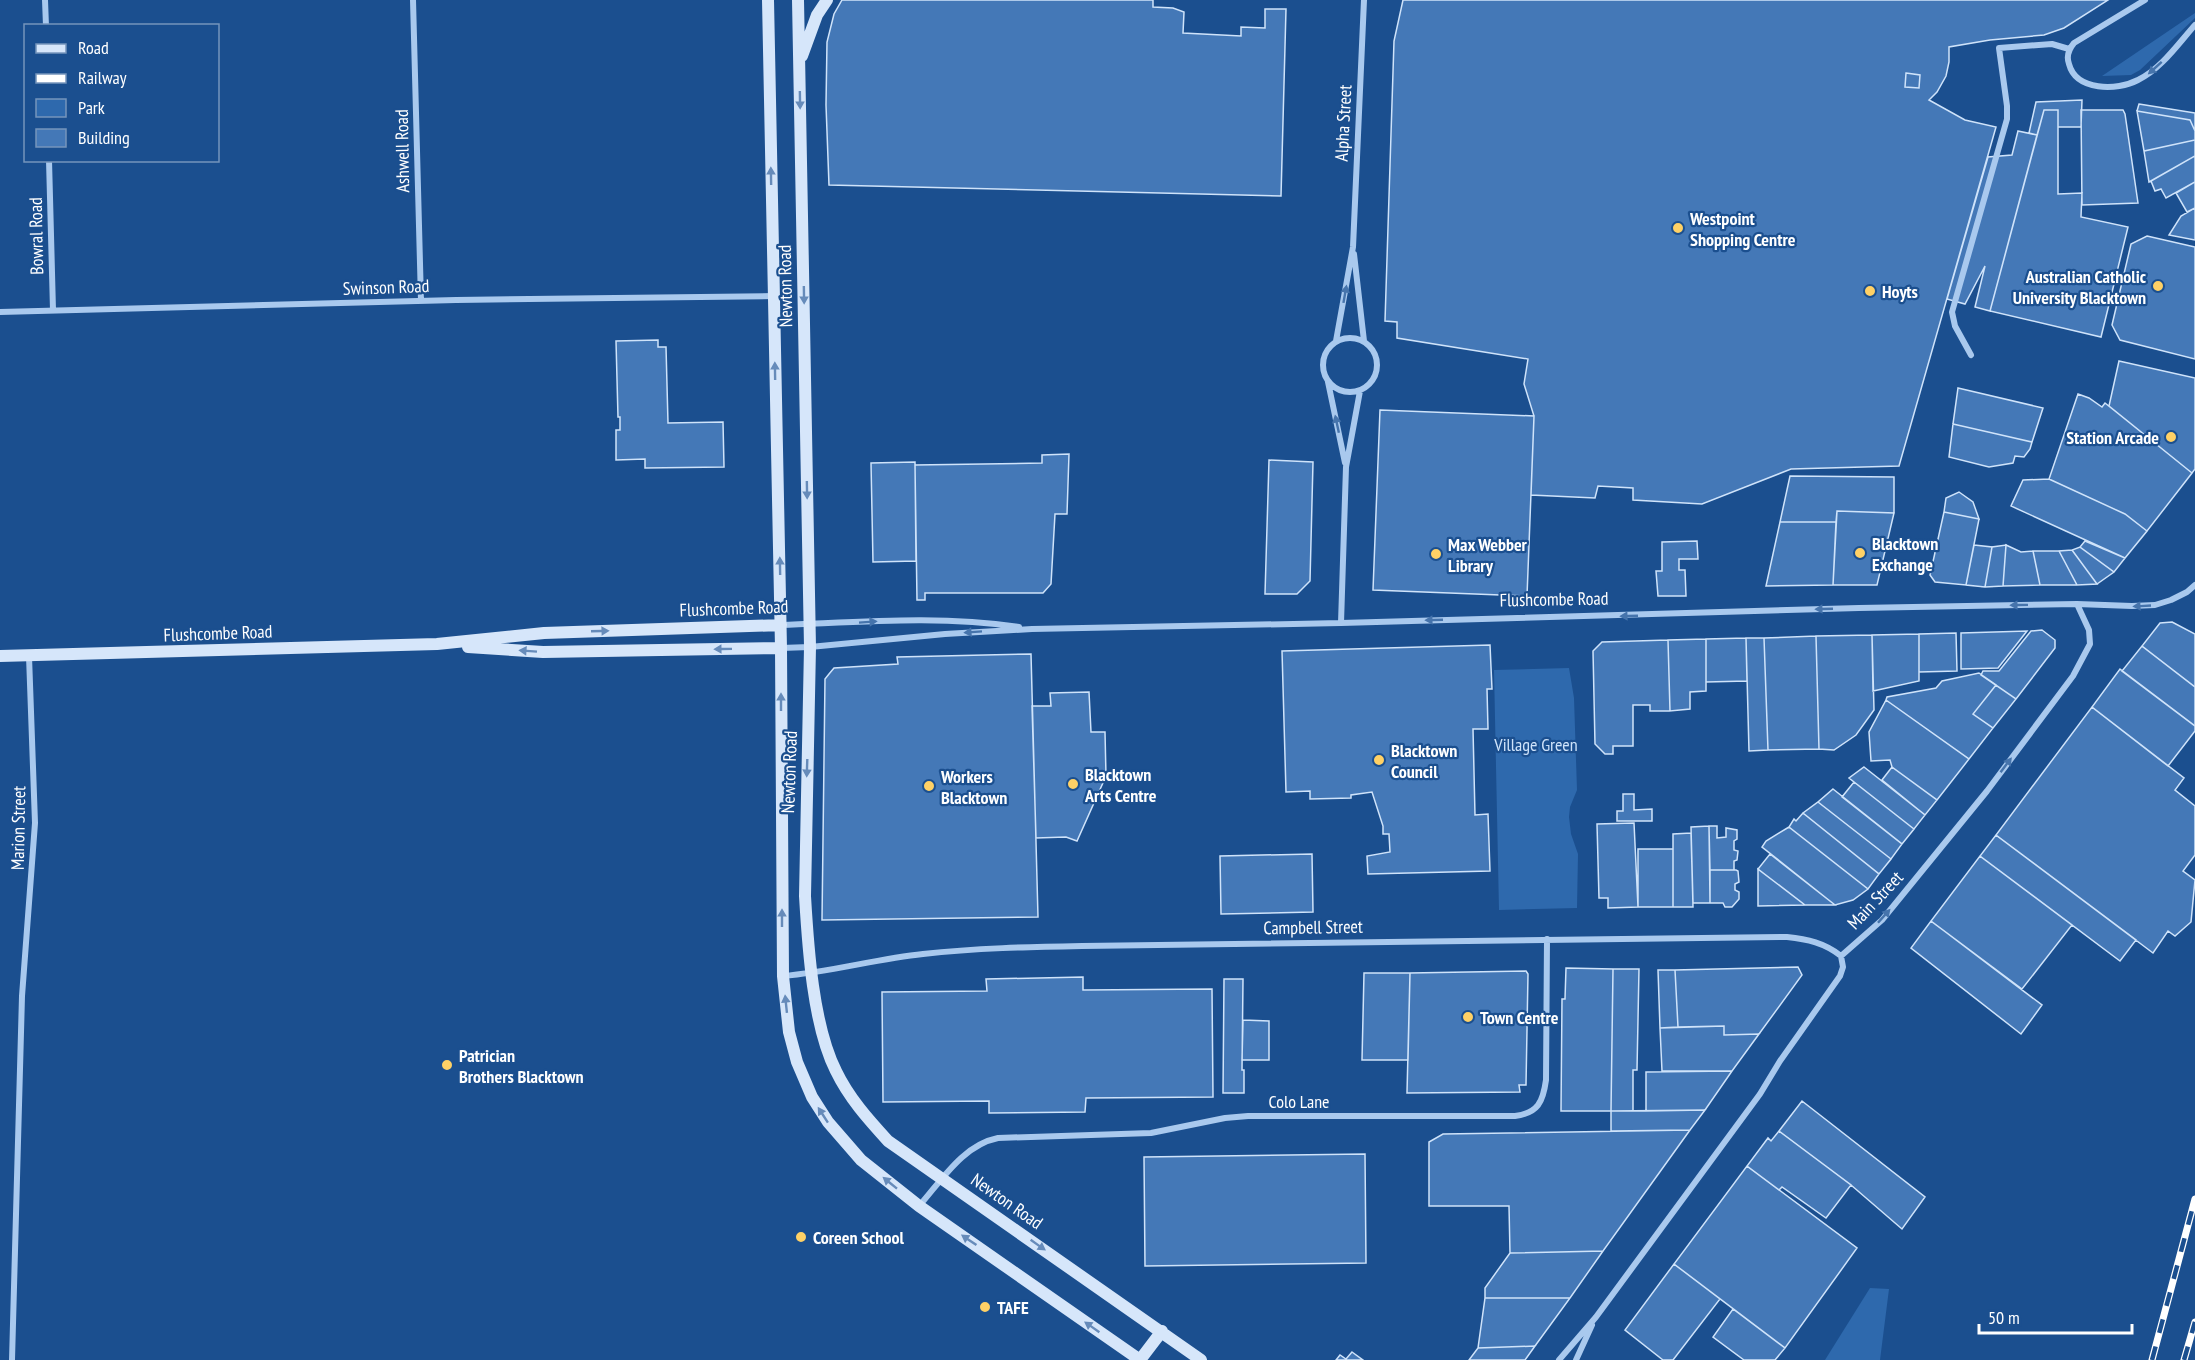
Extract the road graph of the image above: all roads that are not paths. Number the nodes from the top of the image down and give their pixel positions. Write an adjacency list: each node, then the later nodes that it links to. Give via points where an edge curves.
1 (45, 0): 8 (street)
2 (413, 0): 15 (street, Ashwell Road)
3 (768, 0): 14 (main road, Newton Road, one-way to 3)
4 (798, 0): 11 (main road, Newton Road)
5 (827, 0): 11 (main road, via 817,15)
6 (1364, 0): 13 (street, Alpha Street)
7 (2145, 0): 10 (street)
8 (46, 24)
9 (2195, 25): 10 (street, one-way to 10, via 2145,77 2127,84 2095,86 2081,82 2069,67)
10 (2069, 49): 20 (street, via 2052,44 1999,48 2007,119 1952,312 1955,326)
11 (799, 63): 27 (main road, Newton Road, one-way to 27)
12 (49, 162): 16 (street, Bowral Road)
13 (1353, 247): 18 (street, Alpha Street, one-way to 13); 19 (street, Alpha Street)
14 (774, 296): 15 (street, Swinson Road); 28 (main road, Newton Road, one-way to 14)
15 (421, 301): 16 (street, Swinson Road)
16 (52, 310): 17 (street, Swinson Road)
17 (0, 312)
18 (1336, 341): 19 (street, via 1350,337); 21 (street, via 1323,361)
19 (1364, 341): 22 (street, via 1375,353 1377,370 1371,383)
20 (1971, 354)
21 (1328, 381): 22 (street, via 1342,391); 23 (street, one-way to 21)
22 (1360, 391): 23 (street)
23 (1346, 467): 26 (street)
24 (2195, 585): 25 (street, one-way to 25, via 2155,605)
25 (2077, 604): 26 (street, Flushcombe Road, one-way to 26); 36 (street, Main Street, one-way to 25, via 1889,910 1987,791 2073,676 2090,644 2089,630)
26 (1341, 623): 29 (street, Flushcombe Road)
27 (810, 624): 28 (street, Flushcombe Road); 29 (street, Flushcombe Road, one-way to 29, via 903,619 978,621); 31 (main road, Newton Road)
28 (781, 625): 30 (main road, Flushcombe Road, one-way to 28, via 544,633); 32 (main road, Newton Road)
29 (1032, 629): 31 (street, Flushcombe Road, one-way to 31)
30 (437, 644): 32 (main road, Flushcombe Road, one-way to 30, via 543,652); 34 (main road, Flushcombe Road)
31 (810, 647): 32 (street, Flushcombe Road); 37 (main road, Newton Road, one-way to 37, via 806,896)
32 (781, 648): 38 (main road, Newton Road, one-way to 32)
33 (0, 656): 34 (main road, Flushcombe Road)
34 (29, 656): 43 (street, Marion Street, via 35,824 22,996)
35 (1547, 939): 36 (street, Campbell Street, via 1786,937 1814,941); 37 (street, Campbell Street, via 984,949 921,954); 39 (street, Colo Lane, via 1546,1080 1532,1112 1515,1116 1248,1116 1151,1133 998,1138 975,1146)
36 (1841, 956): 41 (street, via 1840,976 1760,1094)
37 (813, 974): 38 (street, Campbell Street); 39 (main road, Newton Road, via 823,1040 850,1095 888,1141)
38 (783, 976): 40 (main road, Newton Road, one-way to 38, via 861,1160 828,1122 812,1096 789,1032)
39 (943, 1178): 40 (street, Colo Lane); 42 (main road, Newton Road, one-way to 42)
40 (919, 1206): 44 (main road, Newton Road, one-way to 40)
41 (1596, 1317): 46 (street); 47 (street)
42 (1162, 1331): 44 (main road); 45 (main road, Newton Road)
43 (12, 1360)
44 (1140, 1360)
45 (1201, 1360)
46 (1559, 1360)
47 (1576, 1360)

